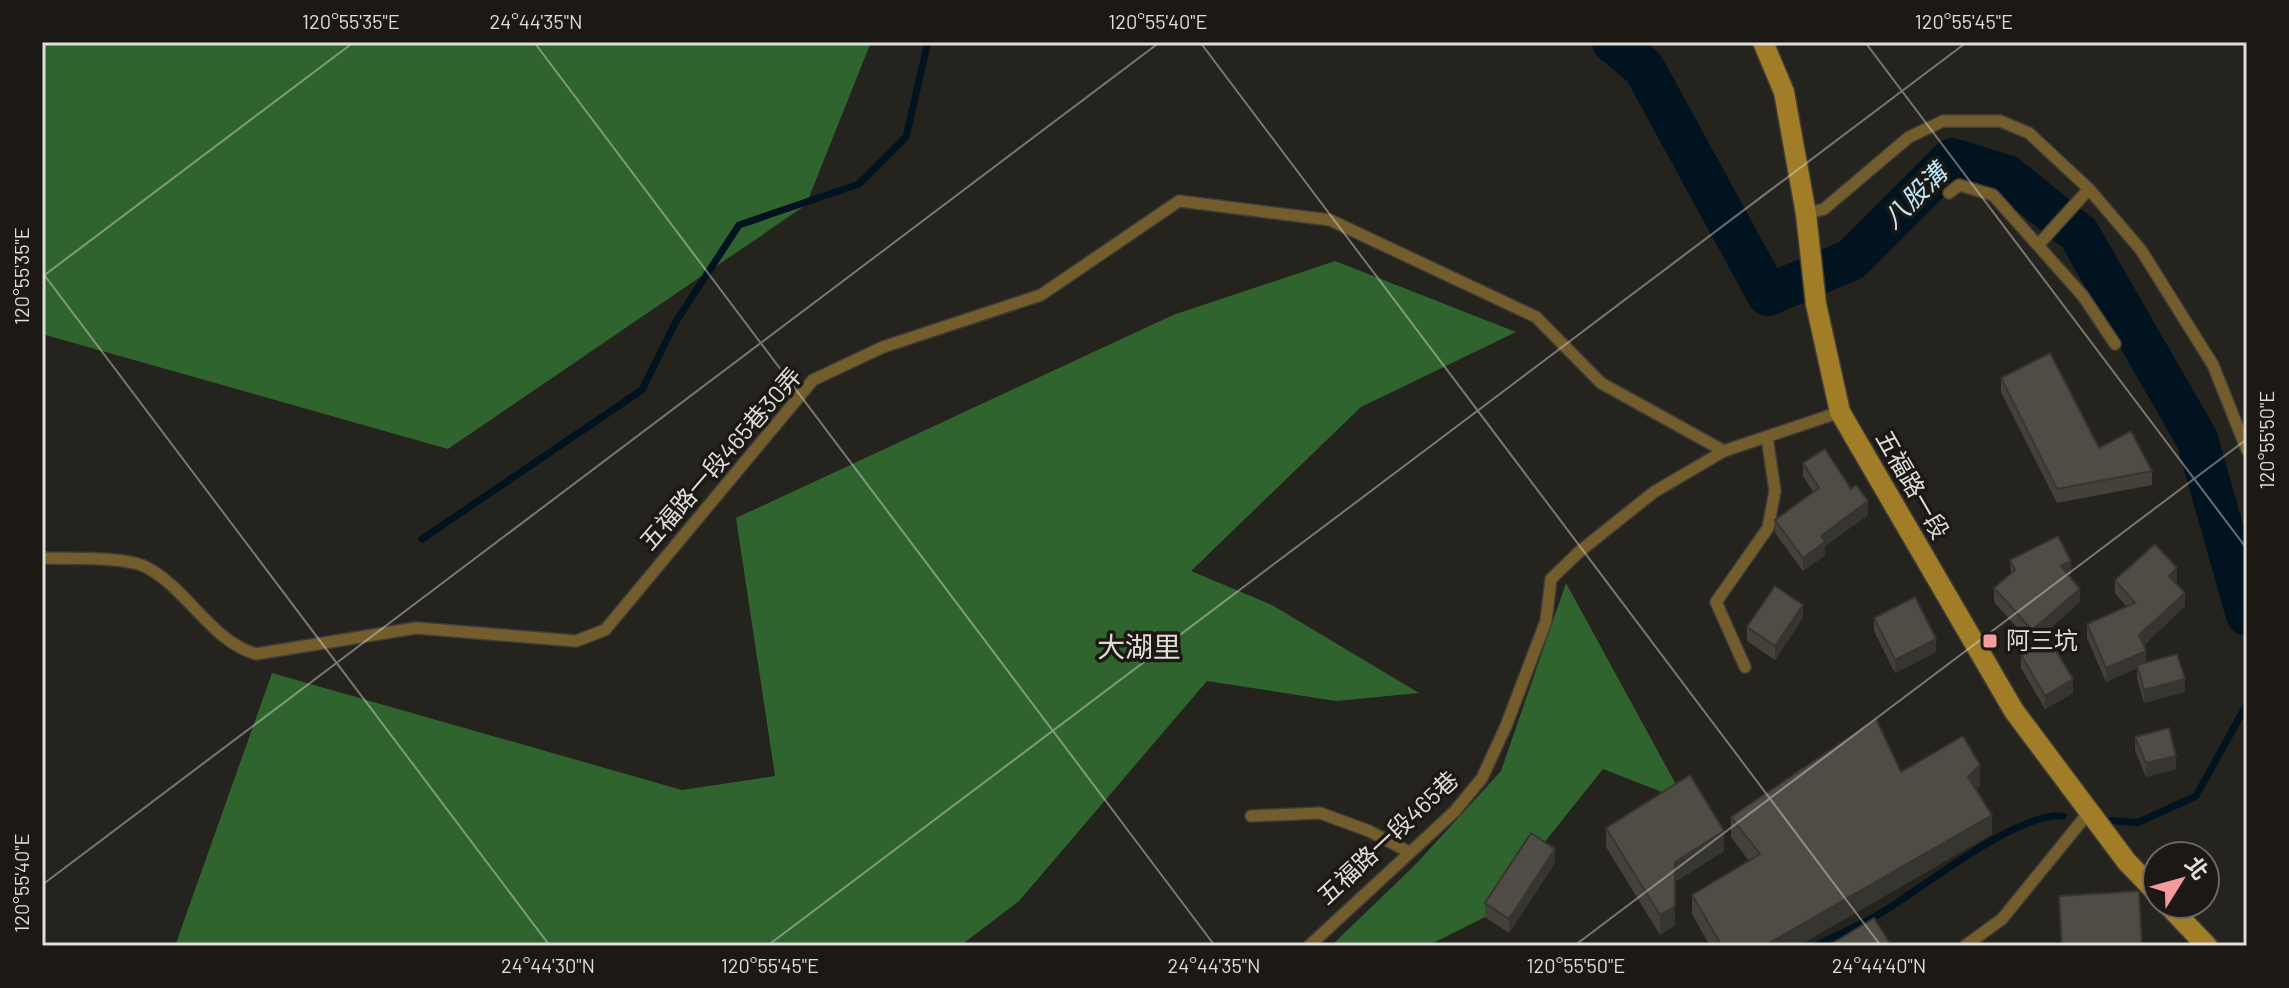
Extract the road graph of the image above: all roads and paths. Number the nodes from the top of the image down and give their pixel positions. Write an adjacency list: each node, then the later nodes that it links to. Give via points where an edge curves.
1 (1763, 42): 4 (main road, 五福路一段, via 1784,92)
2 (2088, 190): 4 (lane, via 2029,133 2000,121 1971,118 1943,121 1909,137 1824,209); 5 (lane); 9 (lane, via 2141,250 2189,324 2213,365)
3 (1949, 193): 5 (lane, via 1959,185 1993,195)
4 (1806, 214): 7 (main road, 五福路一段, via 1816,304)
5 (2039, 244): 6 (lane)
6 (2115, 344)
7 (1840, 412): 8 (lane, 五福路一段465巷); 13 (main road, 五福路一段, via 2014,711)
8 (1767, 437): 10 (lane, 五福路一段465巷); 12 (lane, via 1775,491 1768,528 1716,602)
9 (2247, 450)
10 (1724, 451): 11 (lane, 五福路一段465巷30弄, via 1601,383 1536,317 1330,220 1179,201 1041,295 883,347 813,380 605,630 576,641 416,628 256,654 236,648 174,586 143,565); 15 (lane, 五福路一段465巷, via 1654,492 1551,579 1546,621 1482,778)
11 (42, 558)
12 (1745, 667)
13 (2089, 812): 16 (main road, 五福路一段); 20 (lane, via 2002,919)
14 (1251, 816): 15 (lane, via 1320,813)
15 (1409, 852): 18 (lane, 五福路一段465巷)
16 (2141, 876)
17 (2182, 920): 21 (main road)
18 (1320, 940): 19 (lane, 五福路一段465巷)
19 (1309, 946)
20 (1965, 946)
21 (2207, 946)

